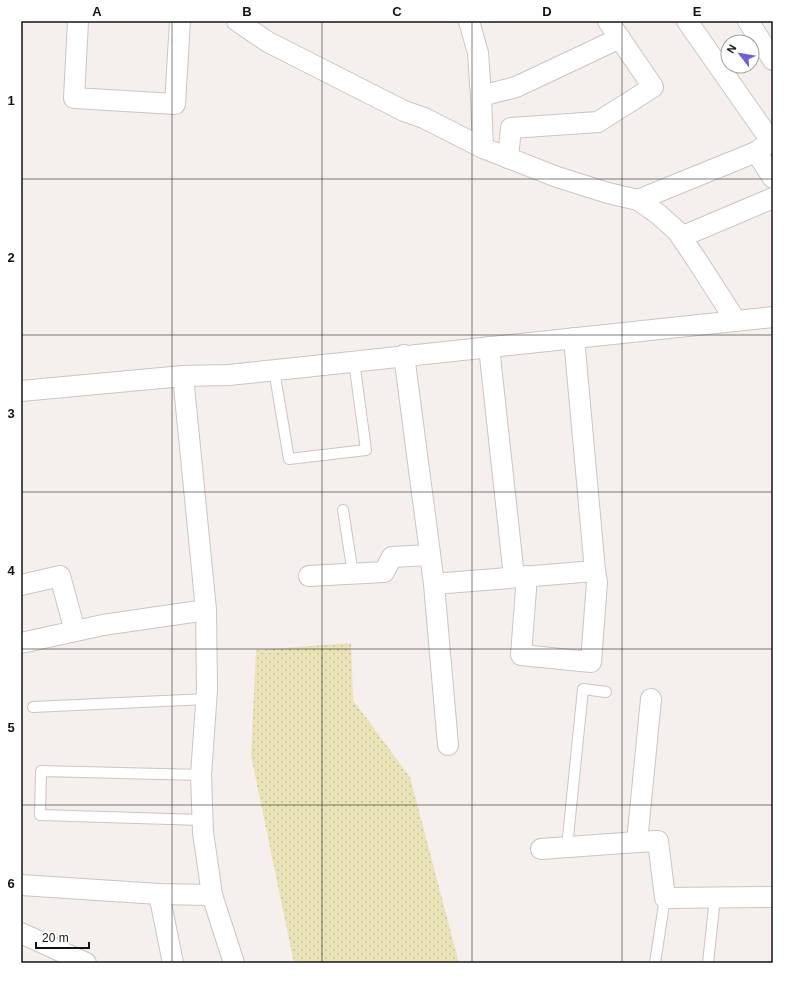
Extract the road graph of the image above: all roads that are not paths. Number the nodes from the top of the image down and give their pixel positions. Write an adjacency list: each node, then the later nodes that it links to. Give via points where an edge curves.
1 (78, 21): 2 (street, via 74,98 175,104)
2 (180, 21)
3 (237, 21): 11 (street, via 268,42)
4 (468, 21): 9 (street, via 478,53)
5 (687, 21): 10 (street)
6 (748, 21): 8 (street)
7 (614, 27): 9 (street, via 516,87); 12 (street, via 652,87 598,122 511,128)
8 (773, 60)
9 (481, 96): 11 (street)
10 (767, 144): 13 (street); 15 (street)
11 (483, 148): 12 (street)
12 (508, 158): 15 (street, via 557,177)
13 (773, 178)
14 (773, 198): 16 (street)
15 (638, 200): 16 (street, via 658,214)
16 (681, 237): 18 (street)
17 (773, 317): 18 (street)
18 (736, 321): 19 (street)
19 (574, 338): 20 (street); 28 (street)
20 (490, 347): 21 (street); 31 (street)
21 (404, 355): 22 (street); 27 (street)
22 (354, 361): 23 (street); 23 (lane, via 366,450 289,459)
23 (274, 370): 24 (street)
24 (183, 376): 25 (street); 34 (street)
25 (21, 391)
26 (343, 510): 29 (lane)
27 (430, 555): 29 (street, via 392,557 384,572); 33 (street)
28 (595, 571): 31 (street); 31 (street, via 597,582 591,662 521,655)
29 (353, 574): 30 (street)
30 (309, 576)
31 (520, 577): 33 (street)
32 (21, 584): 35 (street, via 60,576)
33 (434, 584): 41 (street)
34 (206, 610): 35 (street); 38 (street)
35 (75, 631): 36 (street)
36 (21, 643)
37 (606, 692): 45 (lane, via 583,689)
38 (207, 699): 40 (lane); 42 (street)
39 (651, 699): 44 (street)
40 (34, 707)
41 (448, 745)
42 (201, 775): 43 (street); 43 (lane, via 41,770 40,815)
43 (202, 820): 49 (street)
44 (637, 842): 45 (street); 51 (street, via 658,841)
45 (567, 847): 46 (street)
46 (541, 849)
47 (21, 885): 48 (street)
48 (159, 894): 49 (street); 55 (street)
49 (212, 895): 56 (street)
50 (773, 897): 52 (street)
51 (664, 898): 52 (street); 57 (lane)
52 (715, 898): 58 (lane)
53 (21, 933): 54 (street)
54 (86, 963)
55 (173, 963)
56 (234, 963)
57 (655, 963)
58 (708, 963)

